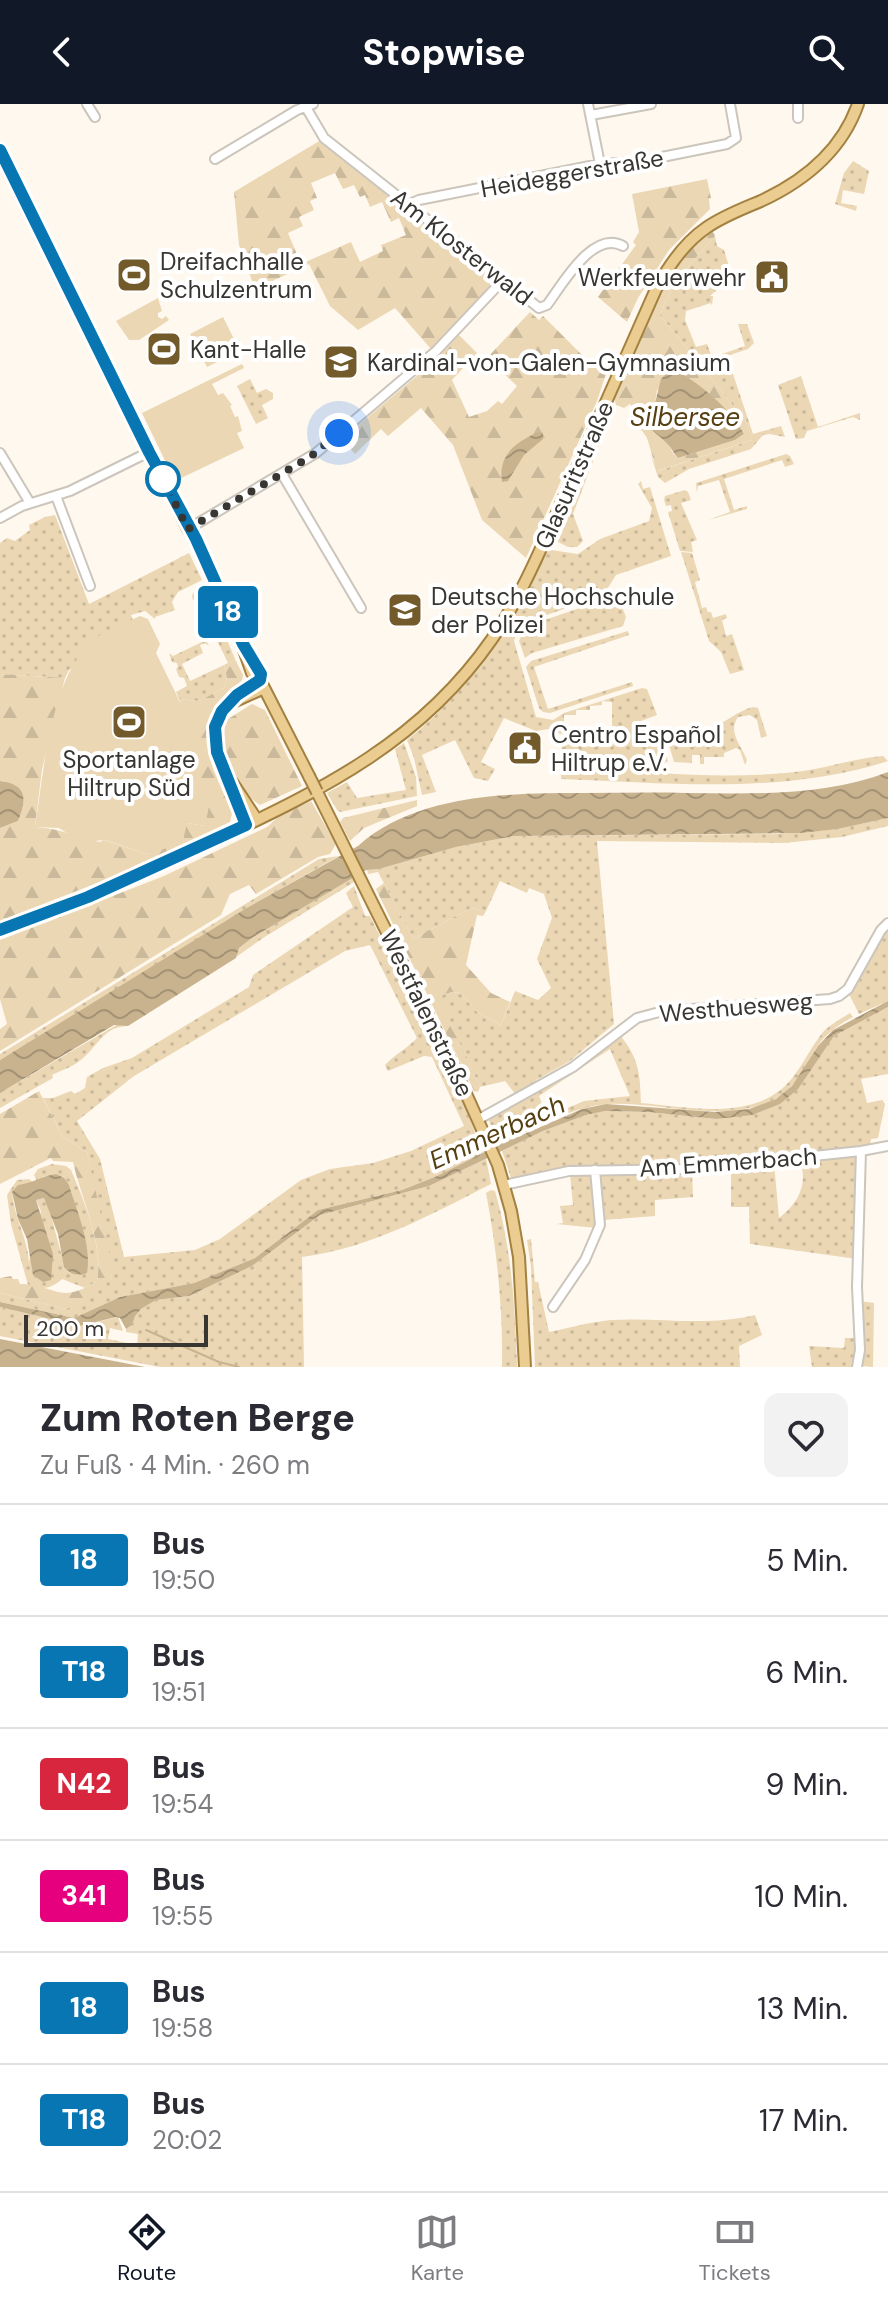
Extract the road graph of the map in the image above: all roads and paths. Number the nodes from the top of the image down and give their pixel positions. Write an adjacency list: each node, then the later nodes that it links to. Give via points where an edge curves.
1 (87, 104): 9 (street)
2 (588, 104): 8 (street)
3 (651, 104): 8 (street)
4 (730, 104): 13 (street, Heideggerstraße, via 735,140 727,144)
5 (798, 104): 10 (street)
6 (858, 104): 27 (main road, Glasuritstraße, via 841,137 814,168 790,186 706,227 670,264 527,580 464,676 419,721 367,761)
7 (308, 105): 12 (street, Am Klosterwald); 14 (street, Am Klosterwald, via 324,138)
8 (591, 115): 13 (street)
9 (95, 117)
10 (798, 118)
11 (0, 150): 17 (main road, Westfalenstraße)
12 (215, 159)
13 (600, 164): 14 (street, Heideggerstraße)
14 (408, 205): 16 (street, Am Klosterwald)
15 (623, 246): 16 (street, Am Klosterwald, via 613,242 591,250 542,309)
16 (503, 280): 19 (street, via 424,362 316,453)
17 (149, 452): 20 (street); 23 (main road, Westfalenstraße)
18 (0, 453): 21 (street)
19 (282, 474): 23 (street); 25 (street)
20 (56, 496): 21 (street); 24 (street)
21 (30, 503): 22 (street)
22 (0, 518)
23 (188, 529): 26 (main road, Westfalenstraße, via 243,644 246,662)
24 (90, 586)
25 (361, 608)
26 (262, 684): 27 (main road, via 232,702 214,734 217,752); 30 (main road, Westfalenstraße, bridge)
27 (252, 822): 29 (main road, Glasuritstraße, via 88,897)
28 (888, 923): 30 (street, Westhuesweg, via 839,996 663,1011 637,1018 573,1067)
29 (0, 930)
30 (479, 1119): 34 (main road, Westfalenstraße)
31 (888, 1146): 32 (street, Am Emmerbach)
32 (861, 1151): 33 (street, Am Emmerbach, via 692,1169); 37 (street)
33 (595, 1170): 34 (street, Am Emmerbach); 35 (street, via 600,1225 585,1260)
34 (504, 1185): 36 (main road, Westfalenstraße, via 519,1257)
35 (553, 1307)
36 (525, 1367)
37 (857, 1367)

